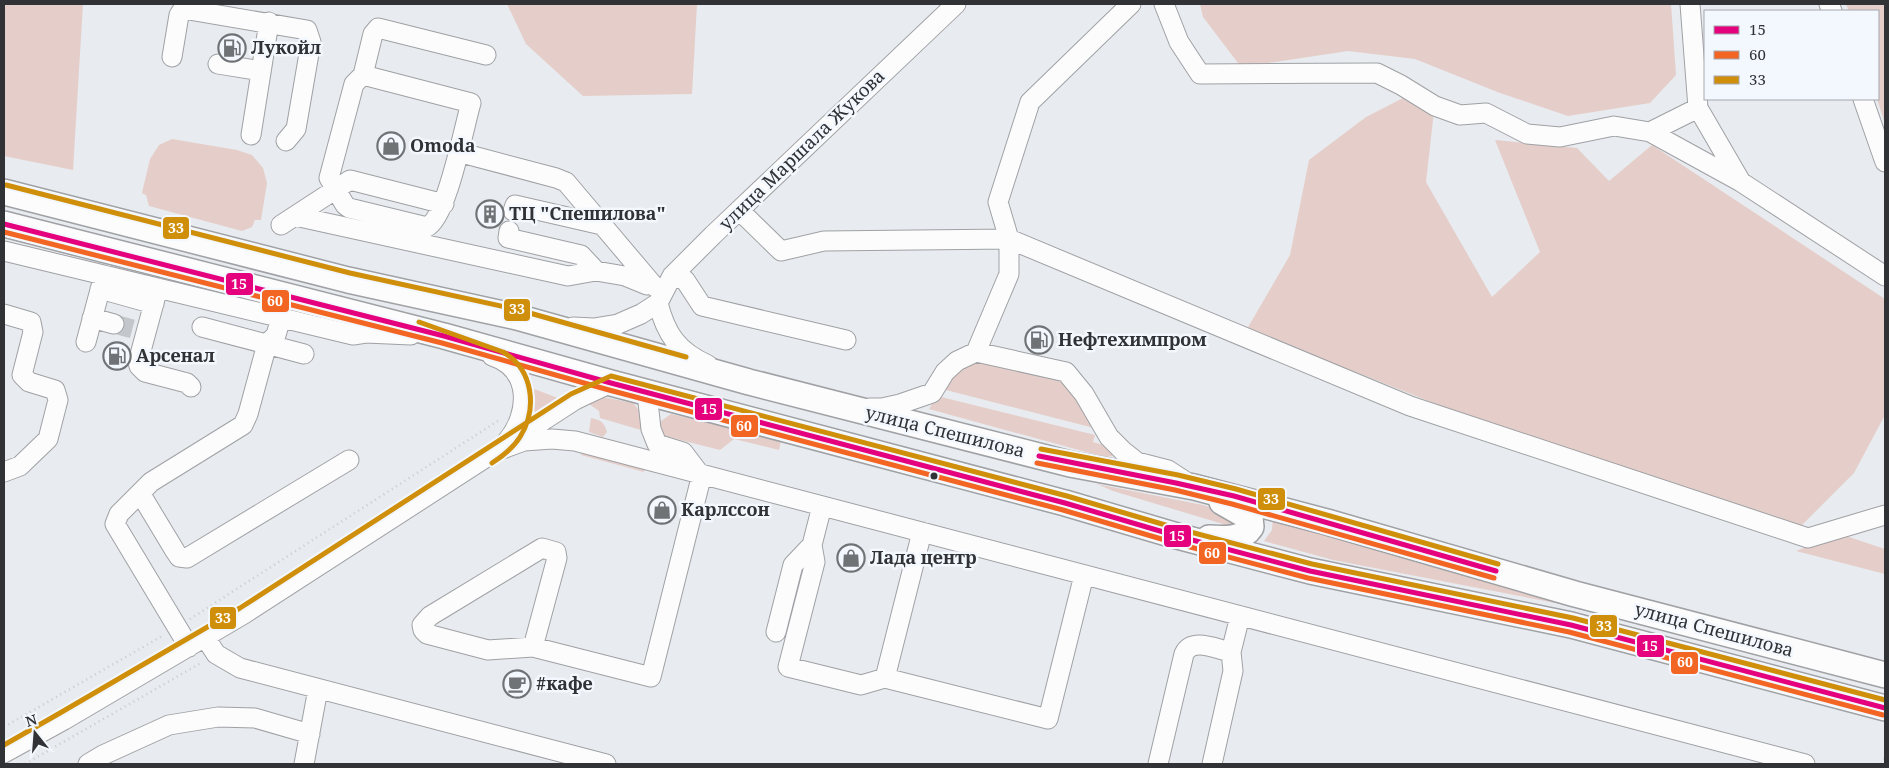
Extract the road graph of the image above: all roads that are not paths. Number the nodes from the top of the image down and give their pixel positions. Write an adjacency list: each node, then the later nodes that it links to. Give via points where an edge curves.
1 (956, 4): 24 (street, улица Маршала Жукова)
2 (1131, 4): 28 (street, via 1030,102 998,202)
3 (1164, 4): 14 (street, via 1179,42 1200,74 1377,73 1435,106 1460,115 1486,113 1527,134 1560,137 1614,126)
4 (1690, 4): 13 (street)
5 (193, 7): 6 (street); 8 (street, via 180,11)
6 (269, 22): 10 (street); 16 (street, via 307,30 311,42 296,129)
7 (486, 55): 11 (street, via 378,28)
8 (172, 57)
9 (218, 64): 10 (street)
10 (261, 71): 15 (street)
11 (363, 75): 17 (street, via 471,103); 20 (street, via 354,84 329,178)
12 (1863, 100): 18 (street)
13 (1698, 108): 14 (street); 19 (street)
14 (1650, 132): 19 (street)
15 (251, 134)
16 (286, 141)
17 (458, 152): 22 (street); 26 (street, via 561,179)
18 (1885, 162)
19 (1742, 182): 32 (street)
20 (336, 189): 22 (street, via 350,180); 22 (street, via 349,208 422,227 432,225); 30 (street, via 288,220 568,276)
21 (4, 192): 37 (main road, улица Спешилова, via 348,280)
22 (444, 204)
23 (513, 210): 26 (street, via 515,205)
24 (739, 210): 28 (street, via 781,251 824,241); 31 (street, улица Маршала Жукова)
25 (4, 224): 42 (main road, улица Спешилова)
26 (602, 225): 34 (street)
27 (509, 231): 30 (street, via 508,238 581,255)
28 (1009, 239): 46 (street, via 1009,274); 62 (street, via 1410,406 1808,538)
29 (4, 251): 33 (street)
30 (596, 271): 34 (street, via 625,276)
31 (672, 276): 34 (street, улица Маршала Жукова); 43 (street, via 685,280 702,306)
32 (1885, 276)
33 (102, 282): 35 (street); 38 (street)
34 (655, 295): 37 (street, via 641,314 618,324 594,328 564,327); 48 (street, via 664,325 676,344 698,360)
35 (156, 296): 39 (street); 50 (street, via 140,331 138,362 141,370)
36 (4, 314): 57 (street, via 31,322 33,332 22,376 29,382 55,390 58,400 48,439 20,466)
37 (517, 317): 48 (main road, улица Спешилова)
38 (92, 318): 40 (street); 44 (street)
39 (281, 318): 42 (street, via 353,335); 45 (street, via 276,335)
40 (114, 324)
41 (202, 327): 45 (street)
42 (444, 336): 49 (main road, улица Спешилова); 55 (street, via 501,359 522,383 524,400 517,428)
43 (846, 340)
44 (86, 342)
45 (267, 344): 47 (street); 60 (street, via 243,425 151,482)
46 (976, 352): 53 (street, via 957,361 945,372 932,393 882,408); 59 (street, via 1066,372 1084,394 1109,437 1123,450 1137,462 1168,470)
47 (304, 354)
48 (749, 382): 53 (main road, улица Спешилова)
49 (611, 383): 51 (main road, улица Спешилова); 52 (street)
50 (191, 387)
51 (647, 393): 58 (street, via 651,429 657,444 683,452); 64 (main road, улица Спешилова, via 1065,503)
52 (575, 400): 54 (street, via 565,415); 55 (street)
53 (850, 408): 59 (main road, улица Спешилова, via 1070,464)
54 (575, 441): 55 (street, via 524,441); 58 (street)
55 (497, 451): 69 (street)
56 (349, 460): 60 (street, via 187,558 180,557 175,551)
57 (4, 472)
58 (701, 474): 61 (street); 70 (street, via 651,677)
59 (1194, 487): 64 (main road, via 1241,511 1250,518 1251,527 1247,533 1237,537); 72 (main road, улица Спешилова, via 1575,594)
60 (140, 493): 69 (street, via 119,514 115,524)
61 (822, 506): 63 (street); 65 (street)
62 (1885, 515)
63 (922, 532): 66 (street); 73 (street)
64 (1177, 536): 75 (main road, улица Спешилова, via 1310,571 1571,625)
65 (812, 546): 68 (street, via 792,565); 73 (street, via 815,562 788,667 861,686)
66 (1084, 575): 67 (street); 73 (street, via 1048,719)
67 (1240, 616): 71 (street); 83 (street)
68 (776, 632)
69 (197, 642): 74 (street, via 240,668); 77 (street)
70 (533, 647): 70 (street, via 557,558 556,552 548,549 536,551 430,616 422,625 427,634 488,650)
71 (1231, 652): 81 (street, via 1198,645 1186,648); 82 (street, via 1234,671)
72 (1885, 675)
73 (885, 678)
74 (318, 689): 76 (street); 80 (street)
75 (1885, 708)
76 (310, 734): 78 (street, via 255,718 218,717 169,725); 79 (street)
77 (4, 753)
78 (88, 764)
79 (304, 764)
80 (606, 764)
81 (1158, 764)
82 (1212, 764)
83 (1805, 764)

